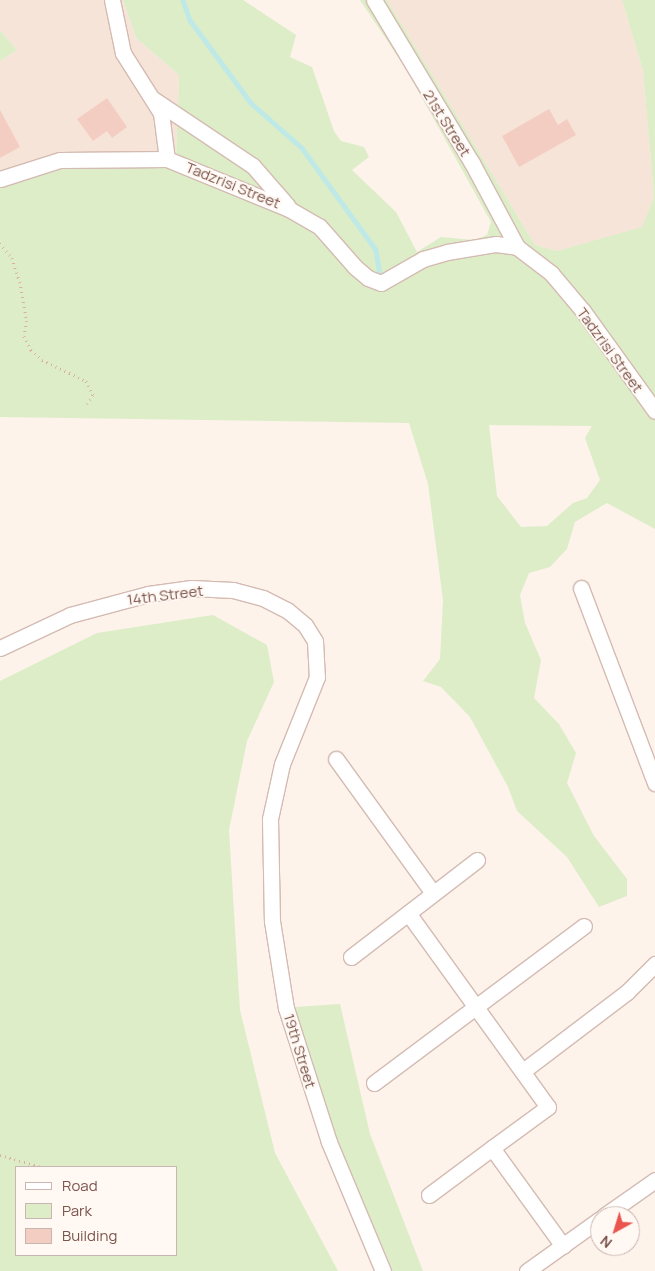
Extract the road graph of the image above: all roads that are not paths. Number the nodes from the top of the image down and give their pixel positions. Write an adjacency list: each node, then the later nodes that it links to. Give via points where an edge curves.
1 (112, 0): 3 (street, via 123,53)
2 (374, 0): 7 (street, 21st Street, via 477,171)
3 (153, 99): 4 (street, via 165,128); 6 (street, via 253,166)
4 (167, 159): 5 (street, Tadzrisi Street, via 60,160); 6 (street, Tadzrisi Street, via 242,186)
5 (0, 179)
6 (289, 209): 7 (street, Tadzrisi Street, via 319,226 355,267 368,278 381,282 423,259 447,252 496,244)
7 (517, 247): 8 (street, Tadzrisi Street, via 551,273)
8 (655, 411)
9 (581, 588): 12 (street)
10 (0, 648): 13 (street, 14th Street, via 70,615 148,594 192,588 233,590 287,610 305,625 315,641 318,677 282,764)
11 (336, 759): 15 (street)
12 (655, 783)
13 (270, 819): 29 (street, 19th Street, via 272,922 286,1008 329,1142)
14 (476, 860): 15 (street)
15 (433, 894): 16 (street)
16 (408, 913): 18 (street); 20 (street)
17 (584, 926): 20 (street)
18 (350, 957)
19 (655, 964): 21 (street, via 627,992)
20 (476, 1007): 21 (street); 22 (street)
21 (523, 1071): 23 (street, via 548,1107)
22 (374, 1083)
23 (492, 1148): 25 (street); 28 (street)
24 (655, 1180): 26 (street)
25 (429, 1195)
26 (618, 1206)
27 (590, 1226): 28 (street)
28 (563, 1246): 30 (street)
29 (383, 1271)
30 (527, 1271)

